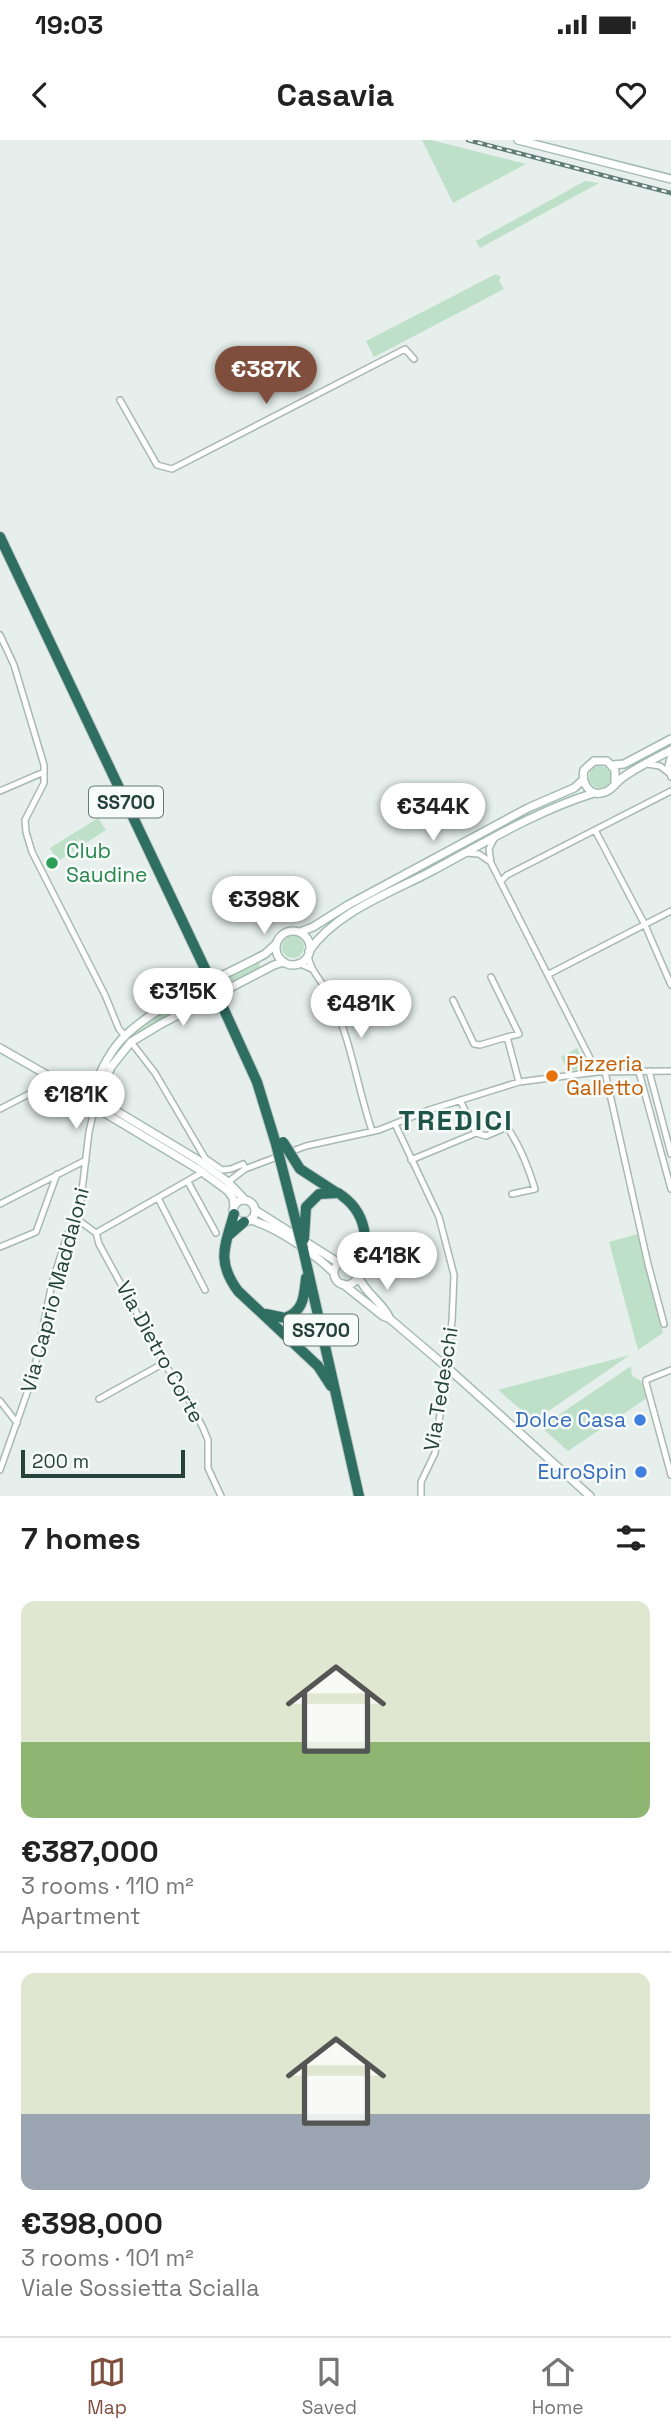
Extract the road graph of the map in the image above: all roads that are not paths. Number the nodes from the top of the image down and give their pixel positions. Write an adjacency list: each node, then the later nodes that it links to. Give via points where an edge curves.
1 (518, 140): 2 (street)
2 (671, 179)
3 (414, 359): 4 (street, via 405,349 172,469 157,465)
4 (120, 400)
5 (0, 537): 51 (highway, SS700, bridge, via 222,1003)
6 (0, 635): 11 (street, via 20,683)
7 (671, 739): 10 (street, via 624,764)
8 (671, 752): 9 (street); 12 (street)
9 (645, 764): 12 (street, via 660,766); 14 (street)
10 (612, 765): 13 (street, via 604,760 591,762 584,769); 14 (street)
11 (44, 772): 15 (street); 36 (street, via 44,782 25,820 32,852)
12 (670, 775)
13 (583, 780): 17 (street); 25 (street)
14 (615, 783): 17 (street, via 605,793)
15 (0, 791)
16 (671, 791): 18 (street)
17 (594, 793): 19 (street, via 549,809)
18 (595, 830): 22 (street); 24 (street)
19 (495, 837): 20 (street); 21 (street, via 489,849)
20 (466, 853): 21 (street, via 479,854); 27 (street, via 344,919 319,937)
21 (491, 863): 22 (street)
22 (501, 881): 31 (street)
23 (671, 911): 24 (street)
24 (645, 925): 31 (street); 33 (street)
25 (300, 932): 26 (street, via 284,933); 27 (street, via 307,939)
26 (276, 944): 28 (street); 36 (street, via 155,1014)
27 (309, 952): 29 (street); 30 (street)
28 (284, 962): 29 (street); 36 (street)
29 (298, 963): 30 (street)
30 (312, 969): 49 (street, via 340,1020)
31 (549, 974): 40 (street)
32 (491, 977): 35 (street, via 519,1034)
33 (671, 985)
34 (453, 1000): 35 (street, via 474,1044)
35 (507, 1037): 44 (street)
36 (128, 1039): 46 (street); 52 (street, via 155,1073)
37 (0, 1048): 43 (street)
38 (649, 1071): 39 (street); 42 (street); 53 (street)
39 (671, 1071)
40 (597, 1072): 41 (street); 44 (street)
41 (605, 1072): 42 (street); 86 (street)
42 (639, 1072): 62 (street)
43 (58, 1082): 46 (street); 47 (street)
44 (519, 1082): 45 (street)
45 (460, 1100): 48 (street); 50 (street)
46 (93, 1101): 54 (street); 55 (street, Via Caprio Maddaloni); 58 (street)
47 (1, 1107)
48 (395, 1124): 49 (street); 56 (street, Via Tedeschi)
49 (372, 1131): 57 (street, via 306,1146)
50 (476, 1133): 56 (street); 64 (street, via 486,1136 507,1127 515,1138 535,1189)
51 (280, 1143): 63 (highway, bridge, via 300,1169); 76 (highway, SS700, bridge)
52 (199, 1147): 54 (street); 57 (street, via 208,1161 222,1170 243,1164)
53 (671, 1154)
54 (193, 1156): 61 (street)
55 (86, 1160): 59 (street); 70 (street, Via Caprio Maddaloni)
56 (411, 1160): 99 (street, Via Tedeschi, via 439,1217 454,1275 435,1453 421,1482)
57 (245, 1169): 61 (street)
58 (203, 1172): 60 (street); 68 (street, via 228,1191)
59 (57, 1174): 67 (street); 74 (street, via 36,1232)
60 (188, 1182): 65 (street); 73 (street)
61 (228, 1182): 66 (street)
62 (671, 1189)
63 (338, 1194): 75 (highway, via 361,1218); 76 (highway, SS700, bridge, via 318,1194 306,1207)
64 (512, 1194)
65 (158, 1198): 72 (street); 83 (street)
66 (245, 1200): 68 (street); 69 (street)
67 (0, 1204)
68 (234, 1210): 71 (street, via 239,1220); 73 (highway, SS700)
69 (255, 1210): 71 (street); 78 (street)
70 (77, 1219): 72 (street, Via Dietro Corte); 94 (street, Via Caprio Maddaloni, via 52,1283)
71 (247, 1221): 73 (highway); 80 (street, via 272,1228)
72 (96, 1233): 87 (street, Via Dietro Corte)
73 (222, 1240): 84 (highway, SS700, via 223,1265 231,1282)
74 (0, 1247)
75 (366, 1247): 77 (highway); 81 (highway)
76 (303, 1249): 79 (highway, SS700)
77 (351, 1262): 78 (street); 81 (street)
78 (339, 1263): 80 (street)
79 (307, 1268): 84 (highway, SS700, via 298,1311 278,1318); 91 (highway, SS700)
80 (334, 1273): 82 (street)
81 (358, 1273): 82 (street, via 353,1283); 85 (street)
82 (343, 1284): 85 (street)
83 (205, 1290)
84 (259, 1311): 91 (highway, via 318,1366)
85 (390, 1318): 100 (street, bridge)
86 (664, 1324)
87 (164, 1363): 92 (street); 97 (street, Via Dietro Corte, via 203,1428 208,1468)
88 (671, 1370): 90 (street)
89 (639, 1372): 90 (street)
90 (646, 1380): 96 (street)
91 (334, 1393): 98 (highway, SS700)
92 (99, 1399)
93 (0, 1401): 94 (street)
94 (18, 1423): 95 (street, Via Caprio Maddaloni)
95 (0, 1468)
96 (671, 1475)
97 (221, 1496)
98 (359, 1496)
99 (421, 1496)
100 (590, 1496)

